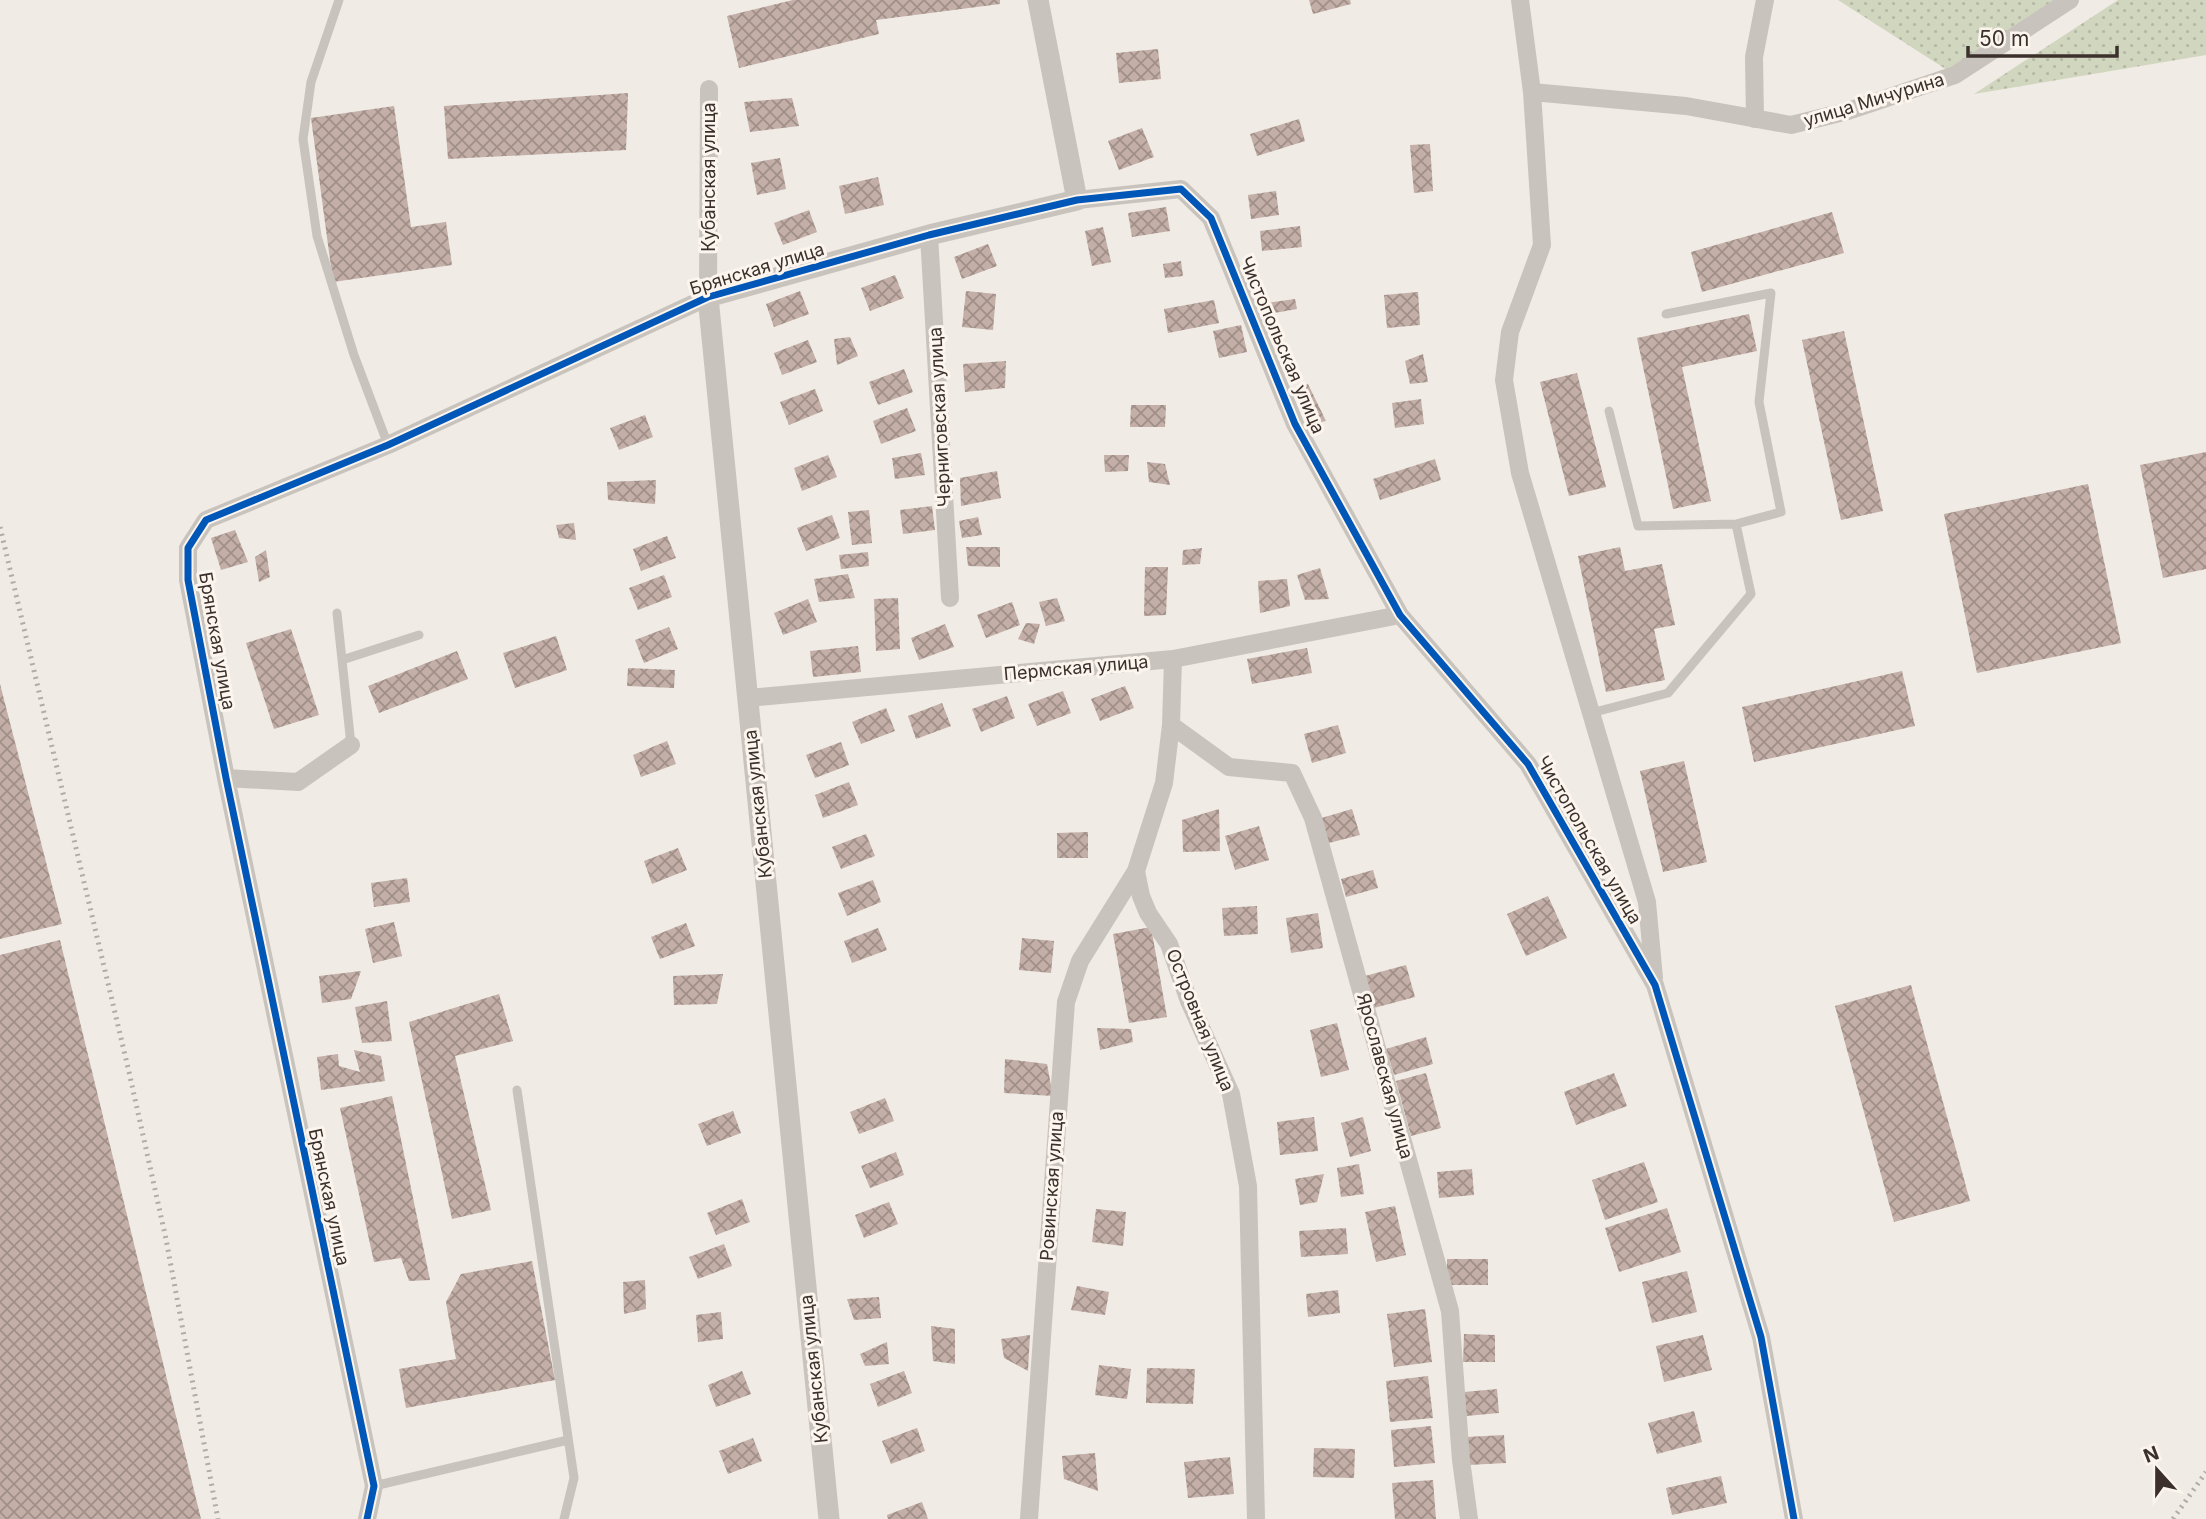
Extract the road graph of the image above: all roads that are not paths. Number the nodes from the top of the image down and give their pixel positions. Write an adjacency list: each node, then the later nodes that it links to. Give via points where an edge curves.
1 (339, 0): 14 (lane, via 310,82 303,139 317,236)
2 (1038, 0): 9 (street)
3 (1520, 0): 7 (street)
4 (1765, 0): 8 (street, via 1754,57)
5 (2070, 0): 8 (street, улица Мичурина, via 1955,75 1849,111 1791,125)
6 (709, 89): 11 (street, Кубанская улица)
7 (1532, 92): 8 (street, улица Мичурина, via 1686,106); 23 (street, via 1542,245 1510,332 1504,380 1520,473)
8 (1755, 119)
9 (1077, 200): 10 (street, Брянская улица); 18 (street, Чистопольская улица, via 1181,189 1211,218 1295,424)
10 (929, 235): 11 (street, Брянская улица); 16 (street, Черниговская улица)
11 (708, 297): 14 (street, Брянская улица); 22 (street, Кубанская улица)
12 (1667, 314): 15 (lane, via 1770,293 1759,402 1781,512)
13 (1609, 411): 15 (lane, via 1637,526)
14 (388, 445): 26 (street, Брянская улица, via 206,520 188,548 188,580)
15 (1736, 524): 23 (lane, via 1751,594 1668,693)
16 (950, 598)
17 (337, 613): 21 (lane)
18 (1400, 615): 20 (street, Пермская улица); 28 (street, Чистопольская улица, via 1528,764)
19 (419, 635): 21 (lane)
20 (1173, 659): 22 (street, Пермская улица); 24 (street)
21 (342, 660): 25 (lane)
22 (748, 698): 34 (street, Кубанская улица)
23 (1591, 713): 28 (street, via 1647,902)
24 (1171, 725): 27 (street, via 1164,783); 37 (street, Ярославская улица, via 1229,767 1292,773 1313,818 1450,1311)
25 (351, 745): 26 (street, via 298,782)
26 (226, 778): 31 (street, Брянская улица)
27 (1136, 871): 35 (street, Ровинская улица, via 1080,961 1066,1002); 36 (street, Островная улица, via 1148,913 1169,944 1234,1107 1248,1198)
28 (1655, 985): 38 (street, Чистопольская улица, via 1761,1337)
29 (517, 1090): 30 (lane)
30 (568, 1440): 31 (lane); 33 (lane, via 574,1478)
31 (374, 1486): 32 (street, Брянская улица)
32 (367, 1519)
33 (564, 1519)
34 (829, 1519)
35 (1029, 1519)
36 (1256, 1519)
37 (1469, 1519)
38 (1794, 1519)

